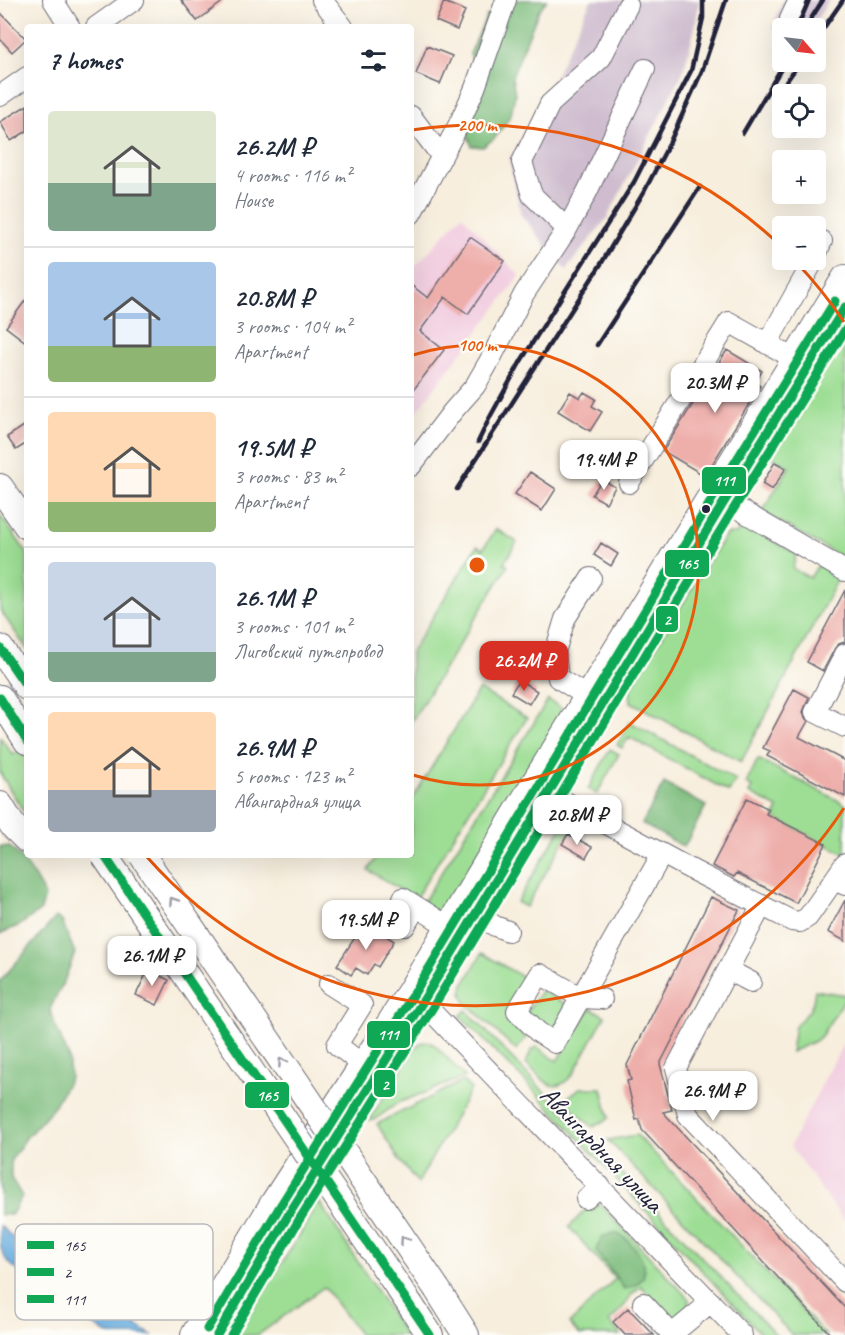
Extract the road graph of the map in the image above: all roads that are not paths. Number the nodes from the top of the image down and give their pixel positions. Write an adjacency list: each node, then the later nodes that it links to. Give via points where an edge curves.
1 (53, 0): 9 (street)
2 (134, 0): 10 (street)
3 (322, 0): 11 (street)
4 (488, 0): 7 (street)
5 (799, 0): 8 (street)
6 (628, 5): 18 (street, via 601,58 550,104 522,162 532,195)
7 (502, 9): 16 (street, via 475,88)
8 (791, 18)
9 (68, 24)
10 (100, 24)
11 (341, 24)
12 (645, 69): 18 (street)
13 (24, 79): 14 (street)
14 (0, 96)
15 (414, 120): 16 (street)
16 (442, 157): 17 (street)
17 (414, 208)
18 (567, 229): 24 (street, via 524,294 475,386)
19 (808, 270): 22 (street)
20 (845, 278): 23 (main road)
21 (845, 308): 27 (main road)
22 (767, 344): 23 (street); 25 (street, via 729,322)
23 (795, 359): 34 (main road)
24 (414, 462)
25 (629, 483)
26 (0, 487): 28 (main road)
27 (724, 501): 29 (street); 38 (main road)
28 (24, 522)
29 (845, 571)
30 (591, 578): 34 (street, via 566,619 555,652 558,678)
31 (0, 648): 33 (main road)
32 (845, 654): 36 (street, via 815,712)
33 (24, 683)
34 (588, 697): 46 (main road)
35 (0, 698): 37 (main road)
36 (845, 727)
37 (24, 736)
38 (549, 793): 39 (street); 44 (main road)
39 (662, 854): 43 (street); 52 (street, via 582,998)
40 (106, 858): 61 (main road, bridge)
41 (144, 858): 62 (main road, one-way to 41, bridge)
42 (841, 876): 43 (street, via 801,922)
43 (762, 905): 48 (street)
44 (476, 914): 47 (street); 51 (main road)
45 (405, 926): 46 (street, via 410,903)
46 (449, 927): 51 (main road)
47 (508, 931)
48 (728, 970): 49 (street); 54 (street, via 677,1068 688,1115)
49 (751, 982)
50 (329, 984): 53 (street, via 362,1005 337,1045)
51 (417, 995): 53 (main road); 55 (street, Авангардная улица, via 592,1192); 60 (main road)
52 (602, 999)
53 (363, 1065): 56 (main road)
54 (845, 1282)
55 (711, 1302): 57 (street, via 677,1330 669,1331); 63 (street, Авангардная улица)
56 (213, 1303)
57 (644, 1303)
58 (203, 1320): 59 (main road)
59 (194, 1335)
60 (217, 1335)
61 (430, 1335)
62 (466, 1335)
63 (742, 1335)

